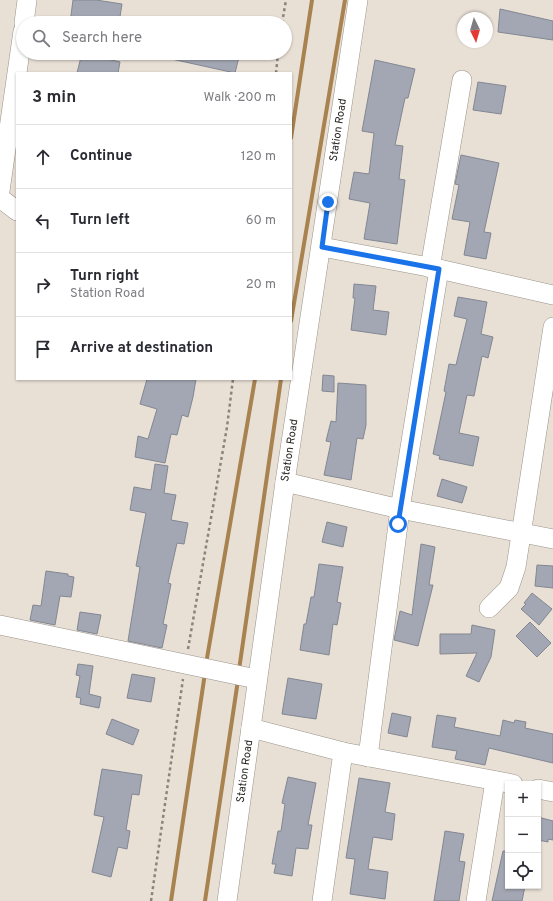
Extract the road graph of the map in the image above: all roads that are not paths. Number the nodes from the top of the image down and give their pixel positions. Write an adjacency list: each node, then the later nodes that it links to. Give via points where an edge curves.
1 (27, 0): 3 (street)
2 (358, 0): 10 (street, Station Road)
3 (25, 16)
4 (16, 57): 6 (street)
5 (462, 80): 11 (street)
6 (7, 91): 7 (street)
7 (0, 191)
8 (0, 198): 9 (street)
9 (16, 210)
10 (322, 247): 11 (street); 14 (street, Station Road)
11 (435, 268): 12 (street); 15 (street)
12 (553, 295)
13 (553, 327): 16 (street)
14 (285, 482): 15 (street); 20 (street, Station Road)
15 (400, 509): 16 (street); 23 (street)
16 (520, 533): 17 (street); 18 (street, via 516,567 509,588)
17 (553, 539)
18 (489, 608)
19 (0, 625): 20 (street)
20 (256, 679): 21 (street, Station Road)
21 (251, 728): 22 (street); 27 (street, Station Road)
22 (344, 752): 23 (street); 28 (street)
23 (368, 757): 24 (street)
24 (504, 782): 29 (street)
25 (541, 790): 26 (street)
26 (553, 792)
27 (227, 901)
28 (322, 901)
29 (476, 901)

